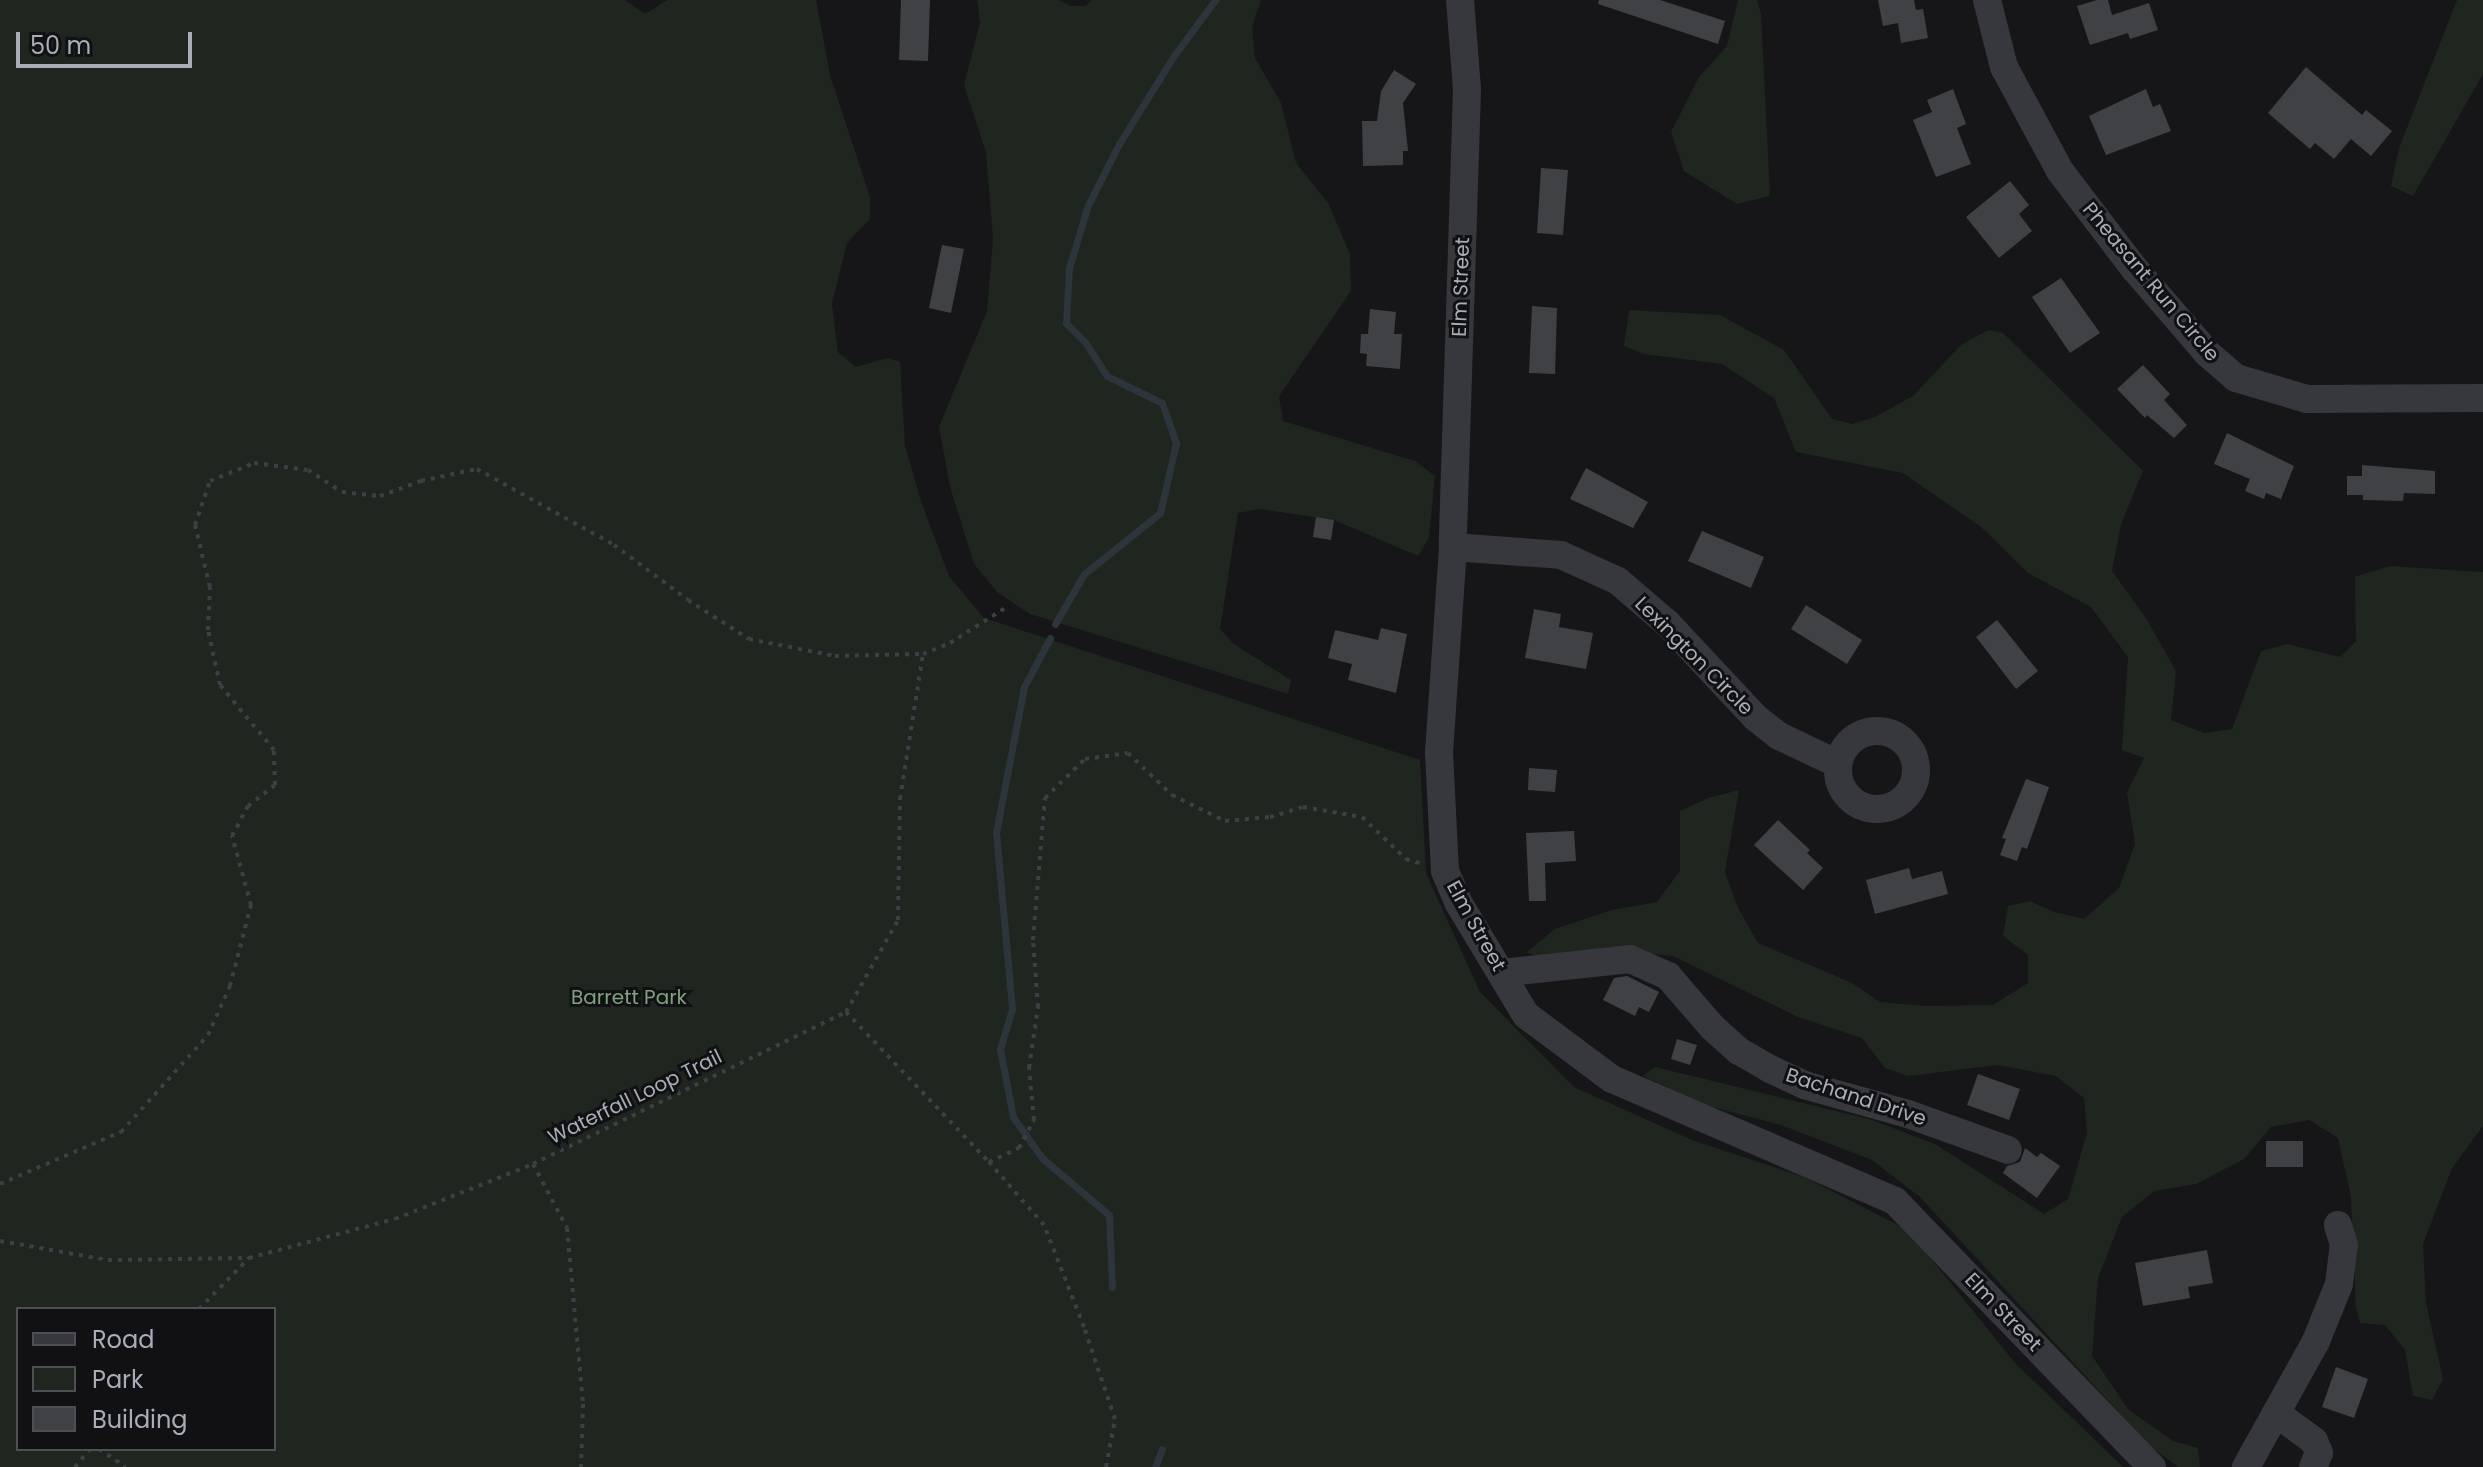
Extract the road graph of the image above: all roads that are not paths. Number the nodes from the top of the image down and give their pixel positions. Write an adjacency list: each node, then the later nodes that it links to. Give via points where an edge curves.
1 (1460, 0): 4 (street, Elm Street, via 1467,89)
2 (1987, 0): 3 (street, Pheasant Run Circle, via 2004,67 2060,171 2152,289 2236,378 2307,399)
3 (2483, 398)
4 (1453, 547): 5 (street, Lexington Circle, via 1561,555 1618,581 1668,624 1756,718 1779,736); 6 (street, Elm Street, via 1439,753 1445,871)
5 (1838, 764)
6 (1501, 973): 7 (street, Bachand Drive, via 1630,959 1668,976 1721,1035 1770,1069 1804,1085); 10 (street, Elm Street, via 1526,1015 1612,1079 1895,1201)
7 (2008, 1150)
8 (2338, 1225): 9 (street, via 2344,1245 2339,1284 2316,1341)
9 (2276, 1413): 11 (street); 12 (street, via 2314,1441 2319,1453)
10 (2152, 1467)
11 (2246, 1467)
12 (2313, 1467)

